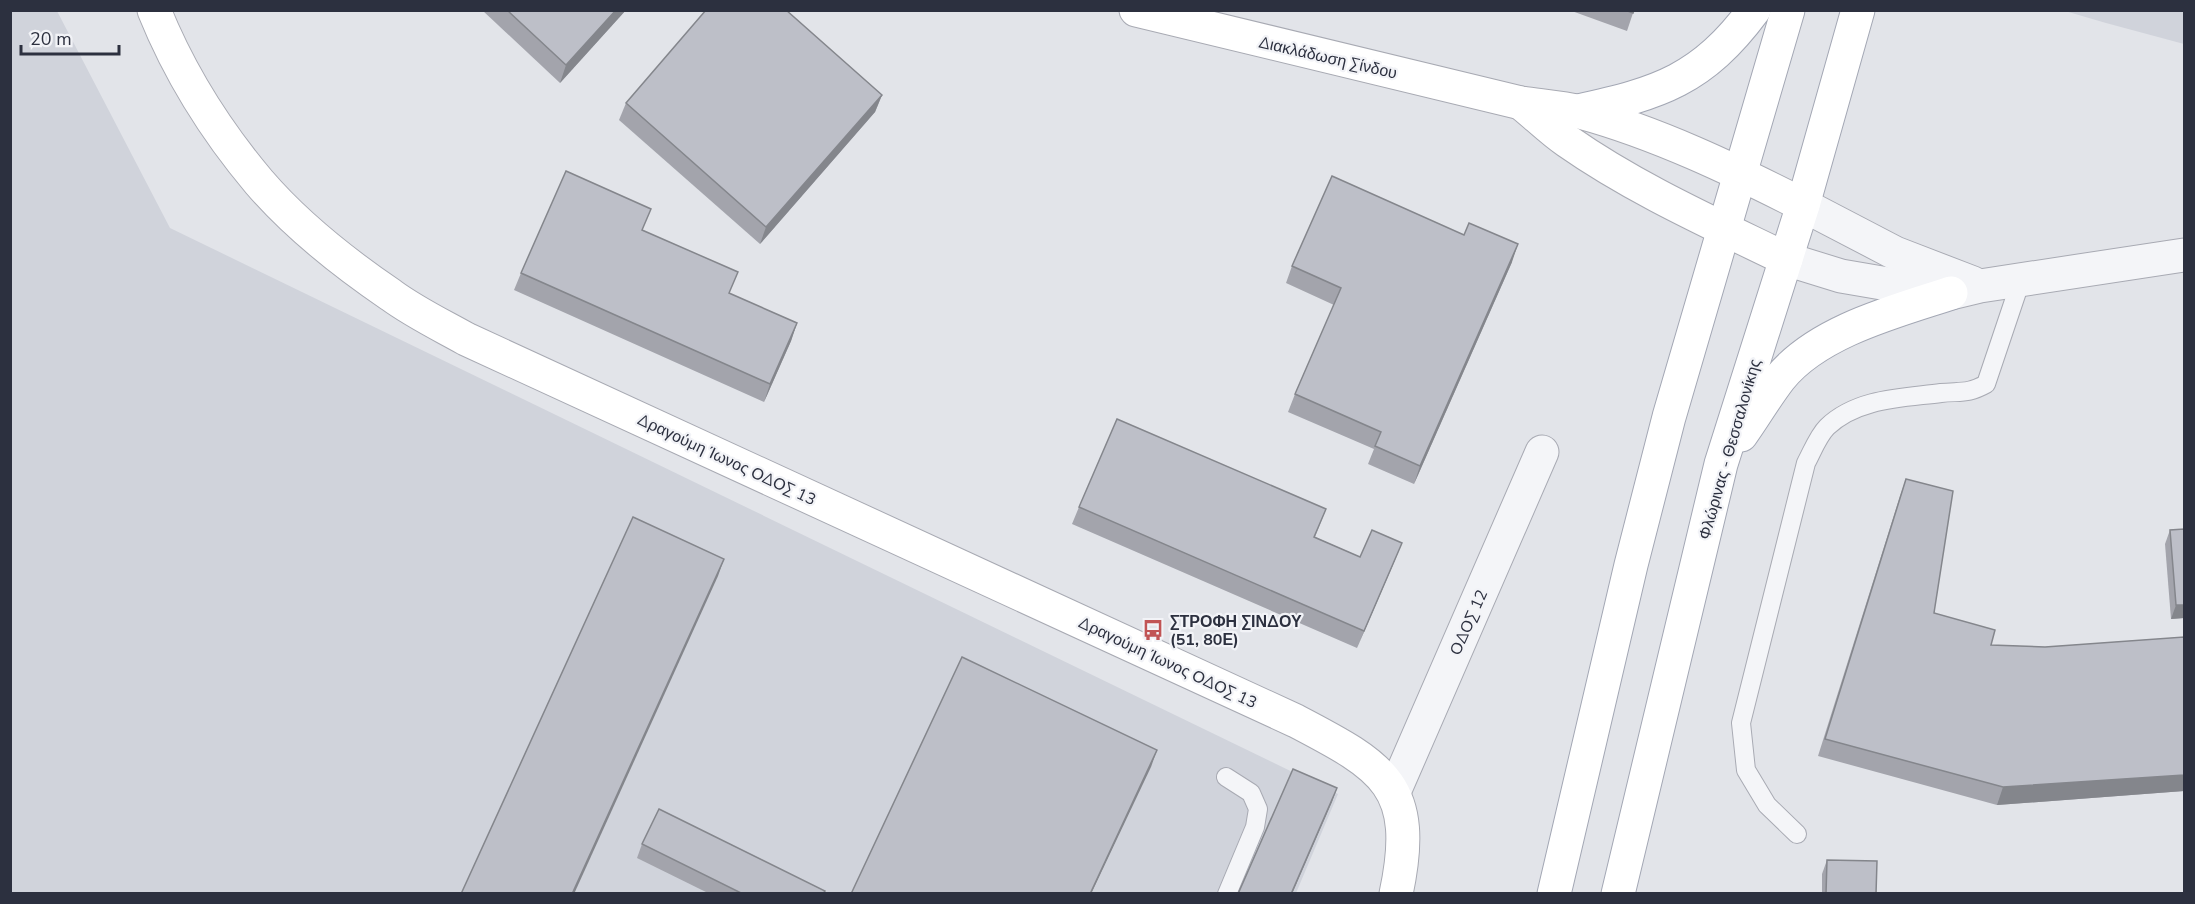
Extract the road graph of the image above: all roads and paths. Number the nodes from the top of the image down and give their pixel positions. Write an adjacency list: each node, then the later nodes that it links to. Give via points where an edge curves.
1 (154, 10): 18 (main road, Δραγούμη Ίωνος ΟΔΟΣ 13, via 189,82 260,183 343,260 392,297 466,339 1296,721 1363,760)
2 (1136, 10): 6 (main road, Διακλάδωση Σίνδου)
3 (1754, 10): 7 (main road, via 1719,51 1691,74 1657,91)
4 (1788, 10): 8 (main road)
5 (1858, 10): 9 (main road, Φλώρινας - Θεσσαλονίκης)
6 (1521, 103): 7 (main road, Διακλάδωση Σίνδου); 10 (main road, via 1566,141)
7 (1578, 111): 8 (main road)
8 (1742, 174): 9 (main road); 10 (main road)
9 (1803, 205): 12 (main road, Φλώρινας - Θεσσαλονίκης); 14 (street)
10 (1723, 228): 12 (main road); 22 (main road, via 1634,554)
11 (2184, 255): 13 (street)
12 (1786, 259): 14 (street, via 1868,282); 16 (main road, Φλώρινας - Θεσσαλονίκης)
13 (2021, 280): 14 (street); 19 (lane, via 1986,384 1972,392 1876,402 1854,410 1827,428 1806,463 1741,723 1746,770 1767,805)
14 (1966, 290): 16 (main road, via 1874,320 1813,349 1781,377)
15 (1542, 452): 18 (street, ΟΔΟΣ 12)
16 (1721, 464): 23 (main road, Φλώρινας - Θεσσαλονίκης)
17 (1226, 777): 20 (lane, via 1251,793 1258,809 1255,827)
18 (1394, 792): 21 (main road, via 1403,831)
19 (1797, 834)
20 (1227, 894)
21 (1396, 894)
22 (1554, 894)
23 (1618, 894)

